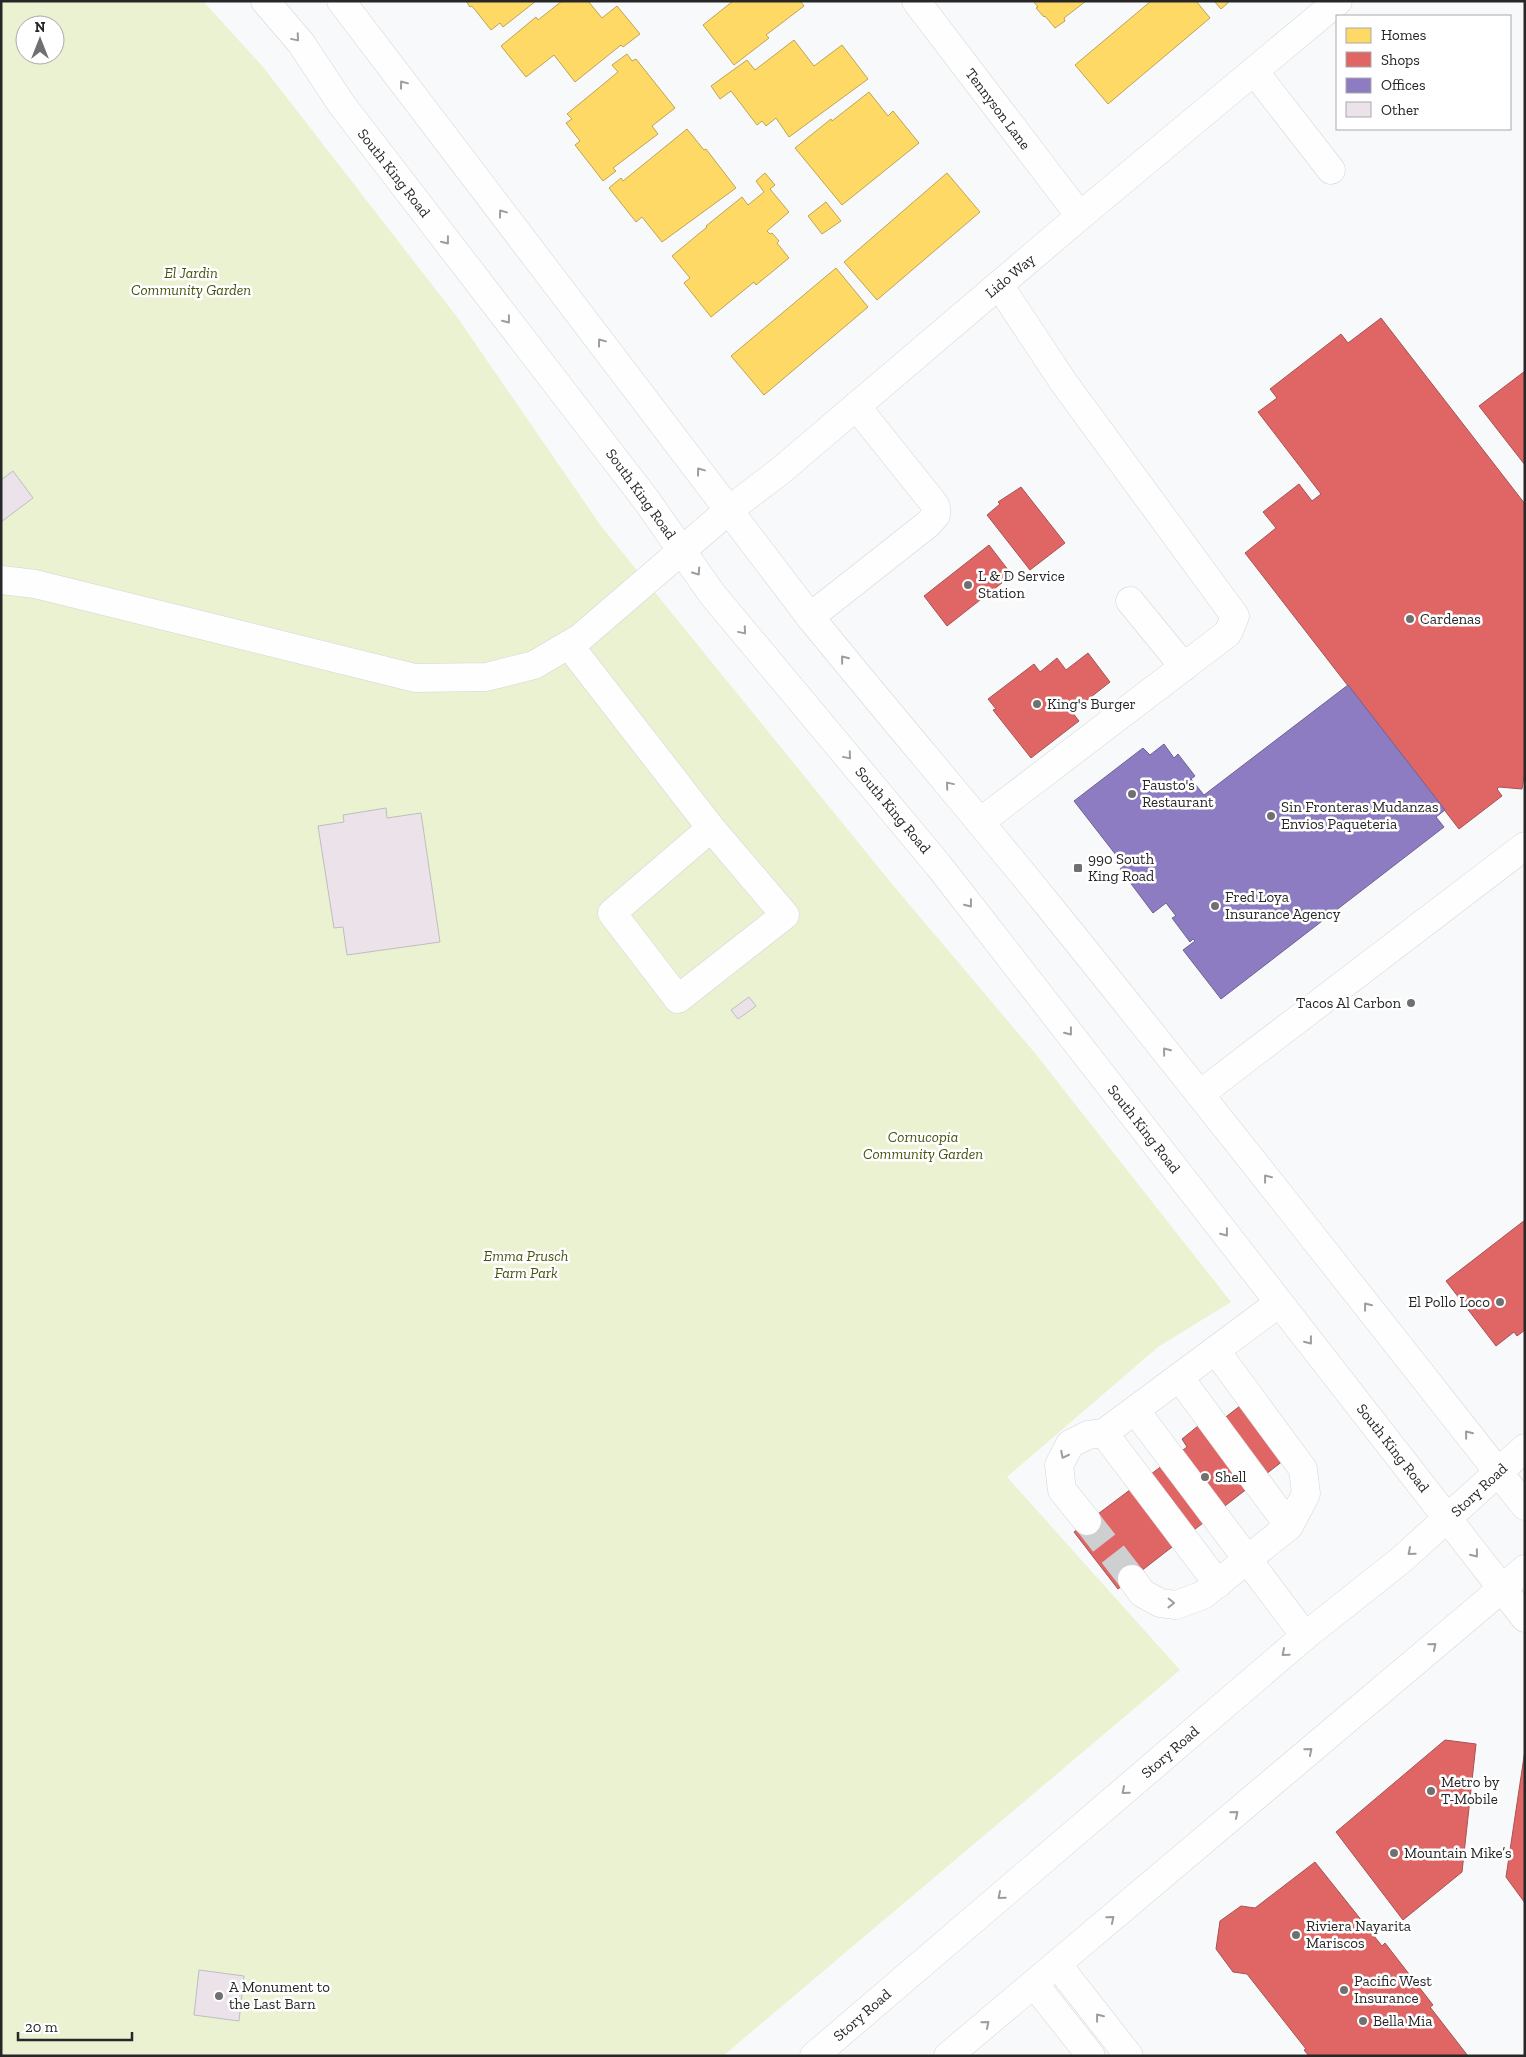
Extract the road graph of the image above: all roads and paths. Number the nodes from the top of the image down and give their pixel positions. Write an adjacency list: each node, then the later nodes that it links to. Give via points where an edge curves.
1 (265, 1): 11 (main road, South King Road, one-way to 11, via 301,44 342,105 648,501)
2 (341, 1): 10 (main road, one-way to 2)
3 (916, 1): 7 (main road, Tennyson Lane)
4 (1338, 1): 5 (main road, Lido Way)
5 (1254, 71): 6 (main road); 7 (main road, Lido Way)
6 (1331, 170)
7 (1080, 216): 8 (main road, Lido Way)
8 (999, 285): 9 (main road, Lido Way); 16 (main road, via 1064,383 1235,616 1228,633)
9 (856, 406): 10 (main road, Lido Way); 14 (main road, via 932,501 936,514 928,524)
10 (729, 510): 11 (main road, Lido Way); 14 (main road)
11 (682, 550): 15 (main road, Lido Way); 21 (main road, South King Road, one-way to 21, via 712,594 939,866)
12 (1, 580): 15 (main road, Lido Way, via 35,584 415,678 486,677 534,665)
13 (1130, 601): 16 (main road)
14 (810, 617): 17 (main road, one-way to 14)
15 (569, 645): 18 (main road)
16 (1184, 666): 17 (main road)
17 (980, 822): 20 (main road, one-way to 17)
18 (711, 828): 18 (main road, via 785,915 678,999 612,913)
19 (1525, 846): 20 (main road)
20 (1200, 1094): 27 (main road, one-way to 20)
21 (1279, 1303): 22 (main road); 29 (main road, South King Road, one-way to 29)
22 (1216, 1351): 23 (main road); 31 (main road, via 1303,1469 1306,1494)
23 (1179, 1378): 24 (main road); 31 (main road)
24 (1135, 1410): 25 (main road); 32 (main road)
25 (1104, 1433): 30 (main road, one-way to 30, via 1088,1435 1070,1444 1059,1465 1062,1490); 35 (main road)
26 (1525, 1448): 27 (main road, Story Road)
27 (1498, 1472): 28 (main road); 29 (main road, Story Road)
28 (1525, 1506)
29 (1448, 1520): 36 (main road, South King Road, one-way to 36); 38 (main road, Story Road, one-way to 38)
30 (1087, 1521)
31 (1289, 1526): 32 (main road)
32 (1248, 1560): 35 (main road); 38 (main road)
33 (1525, 1569): 36 (main road)
34 (1132, 1579): 35 (main road, one-way to 35, via 1142,1593 1160,1603 1176,1605 1203,1596)
35 (1218, 1584)
36 (1502, 1588): 37 (main road, South King Road); 39 (main road, one-way to 36)
37 (1525, 1618)
38 (1305, 1636): 41 (main road, Story Road, one-way to 41)
39 (1057, 1964): 40 (main road); 44 (main road, one-way to 39)
40 (1034, 1984): 42 (main road, one-way to 40); 43 (main road)
41 (814, 2056)
42 (948, 2056)
43 (1091, 2056)
44 (1129, 2056)

